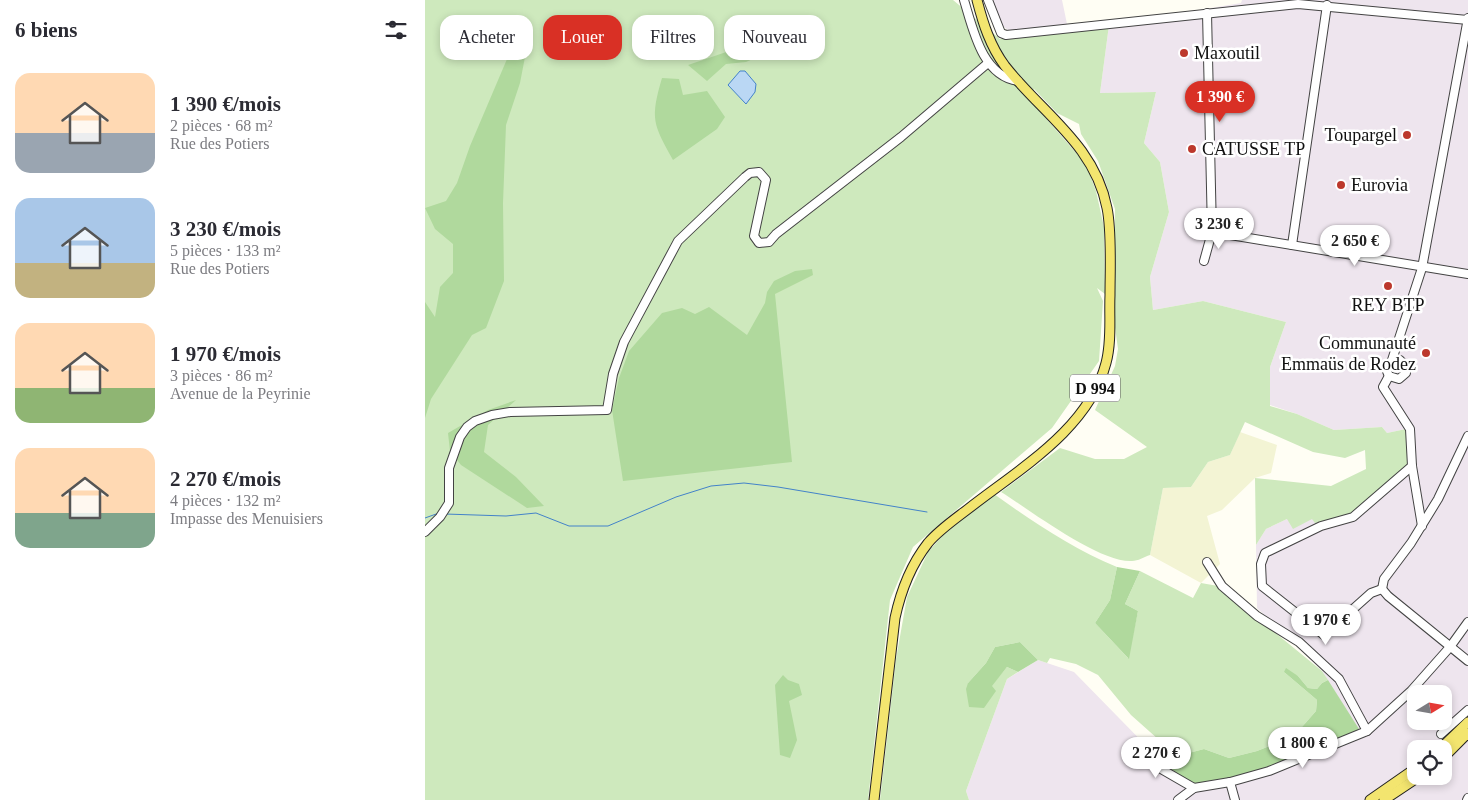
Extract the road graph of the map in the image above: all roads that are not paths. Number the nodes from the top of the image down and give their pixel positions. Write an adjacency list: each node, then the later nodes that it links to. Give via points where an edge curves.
1 (964, 0): 7 (street)
2 (977, 0): 8 (main road, D 994, via 995,51)
3 (988, 0): 5 (street, via 1001,33 1006,36)
4 (1327, 5): 5 (street, via 1299,4); 6 (street); 10 (street)
5 (1207, 13): 9 (street)
6 (1468, 20): 12 (street)
7 (988, 63): 8 (street, via 1008,79); 19 (street, via 769,242 759,243 754,236 766,180 759,172 745,177 678,241 624,342 613,374 607,410 509,412 475,421 460,437 449,468 450,498 442,514)
8 (1018, 80): 37 (main road, D 994, via 1082,149 1099,177 1108,218 1106,363 1091,398 1069,427 929,541 915,561 901,590 895,618)
9 (1212, 232): 10 (street); 11 (street)
10 (1292, 245): 12 (street)
11 (1204, 261)
12 (1423, 268): 13 (street); 14 (street)
13 (1468, 274)
14 (1392, 360): 15 (street, via 1386,368); 15 (street, via 1403,361 1406,370 1399,379)
15 (1389, 376): 17 (street, via 1383,387 1410,430)
16 (1468, 436): 18 (street, via 1438,499)
17 (1413, 466): 18 (street); 21 (street, via 1353,517 1321,526 1265,553 1261,564 1262,586 1324,635 1371,593)
18 (1421, 526): 21 (street, via 1384,579)
19 (425, 532)
20 (1207, 562): 27 (street, via 1222,586 1257,616 1299,642 1339,679)
21 (1382, 589): 23 (street)
22 (1468, 622): 23 (street)
23 (1450, 647): 24 (street); 27 (street, via 1404,698)
24 (1468, 662)
25 (1468, 710): 29 (street)
26 (1468, 722): 30 (main road)
27 (1367, 731): 34 (street, via 1269,771)
28 (1468, 733): 31 (main road)
29 (1441, 734)
30 (1449, 740)
31 (1452, 749)
32 (1130, 750): 36 (street)
33 (1407, 774): 40 (main road)
34 (1230, 782): 36 (street); 39 (street)
35 (1407, 785): 41 (main road)
36 (1194, 788): 38 (street)
37 (873, 800)
38 (1178, 800)
39 (1235, 800)
40 (1369, 800)
41 (1384, 800)

